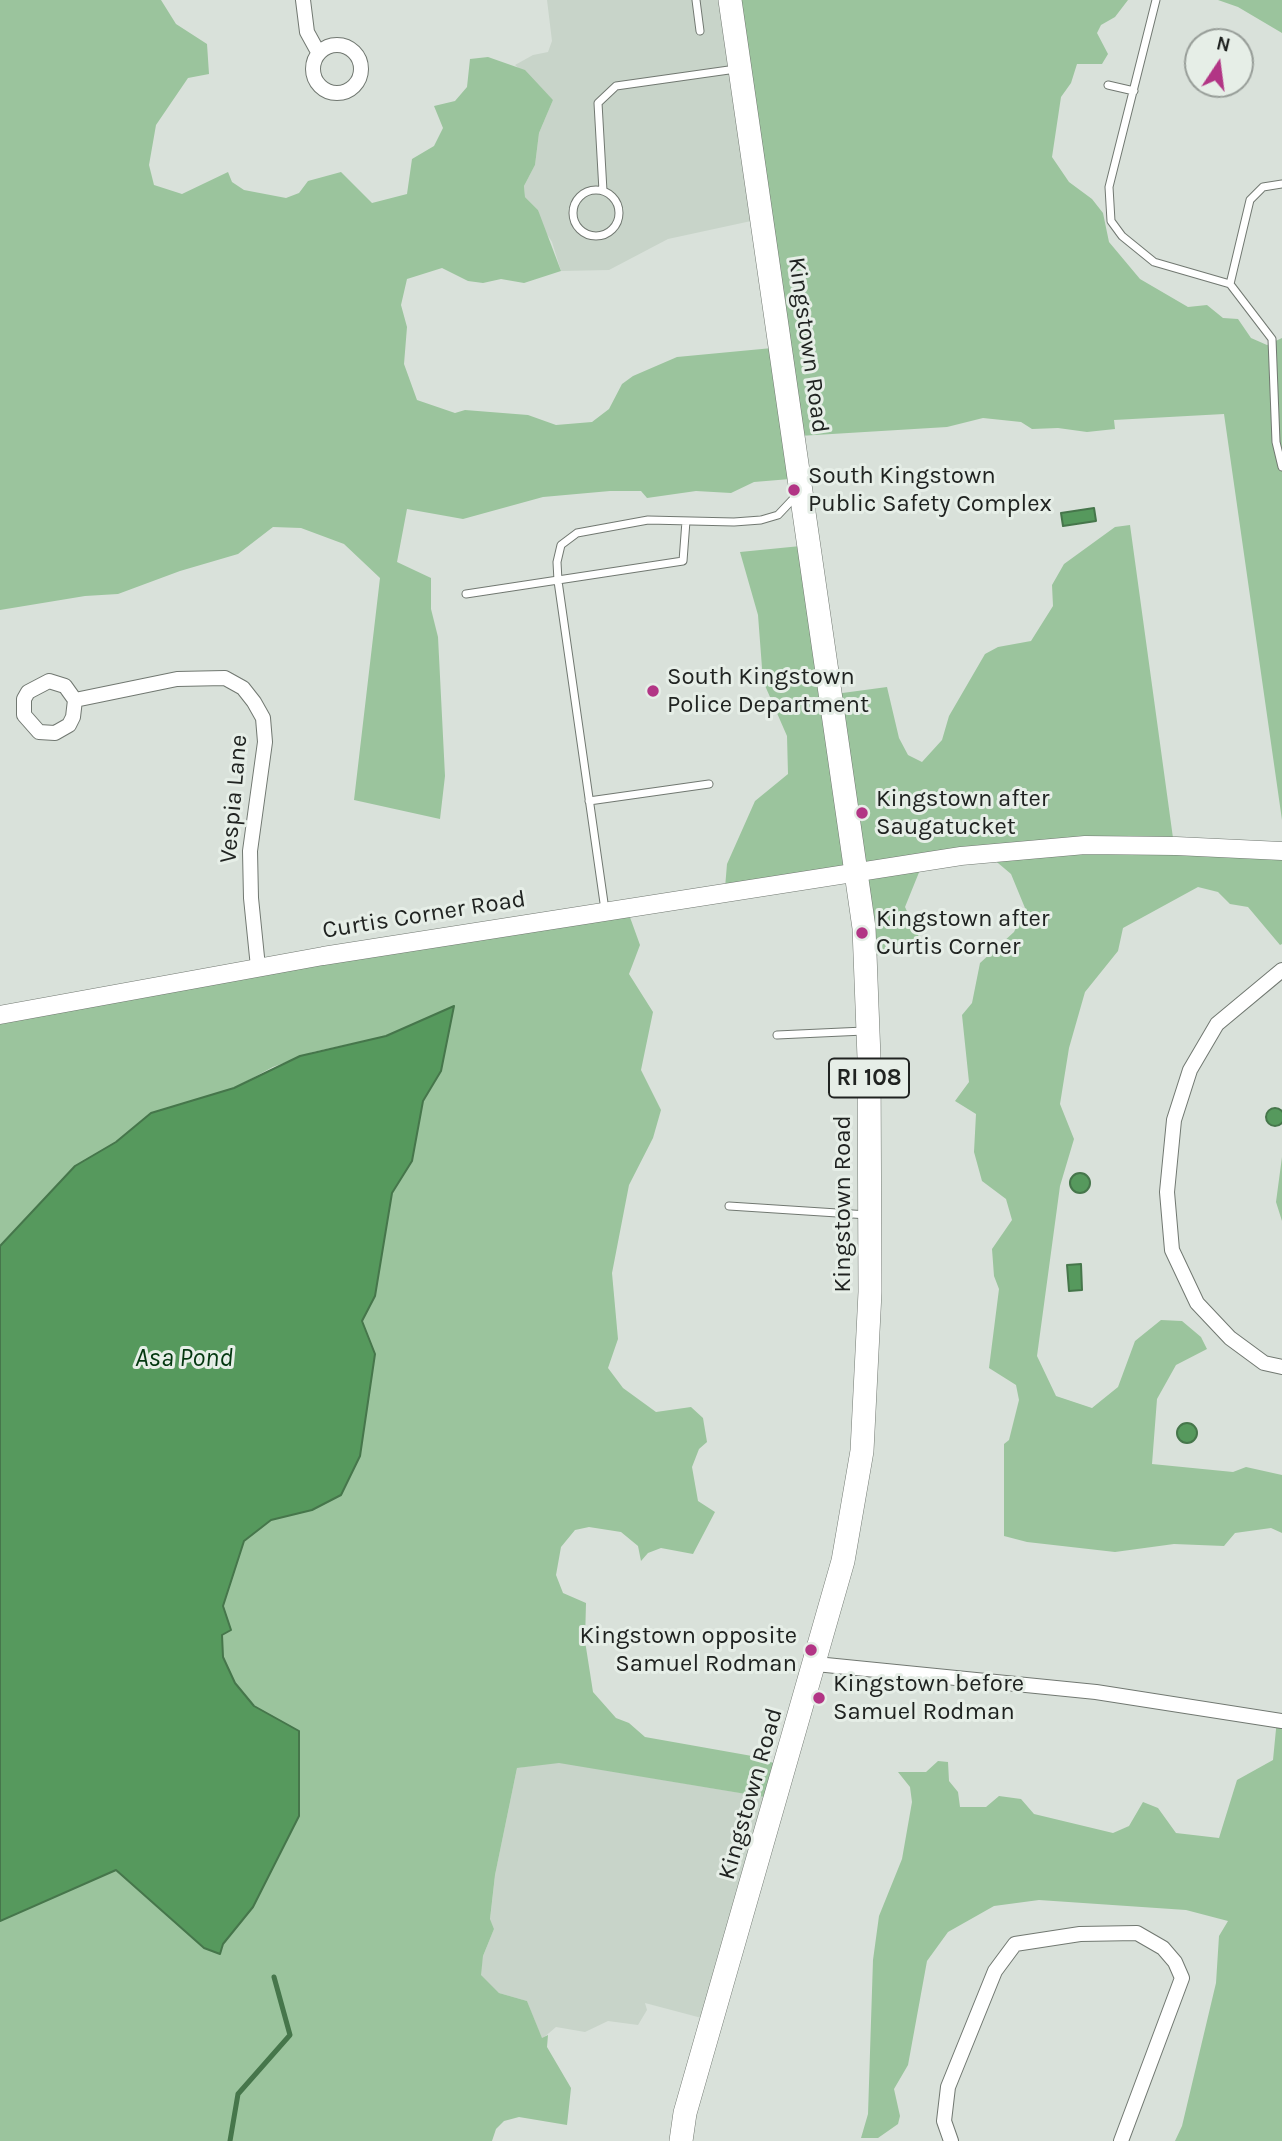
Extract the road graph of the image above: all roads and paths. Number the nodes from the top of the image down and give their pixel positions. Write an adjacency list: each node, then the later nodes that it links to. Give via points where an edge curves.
1 (303, 0): 6 (street, via 306,32)
2 (696, 0): 5 (lane)
3 (730, 0): 7 (main road, Kingstown Road / RI 108)
4 (1156, 0): 9 (lane)
5 (700, 32)
6 (318, 52)
7 (740, 69): 11 (lane, via 616,86 598,103); 16 (main road, Kingstown Road / RI 108)
8 (1108, 85): 9 (lane)
9 (1133, 91): 12 (lane, via 1109,187 1111,220 1122,236 1154,262)
10 (1282, 184): 12 (lane, via 1263,187 1250,200)
11 (603, 191): 11 (lane, via 587,191 573,209 576,224 587,234 608,232 618,220 614,199)
12 (1230, 284): 14 (lane)
13 (1282, 336): 14 (lane)
14 (1272, 339): 15 (lane, via 1276,442)
15 (1282, 467)
16 (802, 484): 17 (lane, via 791,505 778,515 734,522); 24 (main road, Kingstown Road / RI 108)
17 (686, 521): 18 (lane, via 683,561); 18 (lane, via 648,520 577,533 561,545 556,562)
18 (558, 581): 19 (lane); 22 (lane)
19 (466, 594)
20 (75, 700): 26 (street, Vespia Lane, via 208,677 225,678 243,688 254,702 264,719 265,742 250,851)
21 (709, 784): 22 (lane)
22 (589, 802): 25 (lane)
23 (1282, 851): 24 (street, Curtis Corner Road, via 1086,845 961,856)
24 (857, 873): 25 (street, Curtis Corner Road); 29 (main road, Kingstown Road / RI 108)
25 (605, 910): 26 (street, Curtis Corner Road)
26 (258, 967): 28 (street, Curtis Corner Road)
27 (1282, 970): 33 (street, via 1217,1024 1190,1070 1174,1120 1167,1192 1172,1250 1197,1303 1230,1338 1264,1363)
28 (0, 1015)
29 (868, 1030): 30 (lane); 32 (main road, Kingstown Road / RI 108)
30 (778, 1035)
31 (729, 1206): 32 (lane)
32 (870, 1216): 34 (main road, Kingstown Road / RI 108, via 862,1451 843,1561)
33 (1282, 1367)
34 (816, 1664): 35 (street, via 1096,1692); 36 (main road, Kingstown Road / RI 108, via 688,2101)
35 (1282, 1720)
36 (681, 2141)
37 (950, 2141): 38 (street, via 944,2121 948,2087 995,1971 1015,1944 1068,1935 1137,1933 1163,1948 1182,1979)
38 (1121, 2141)

